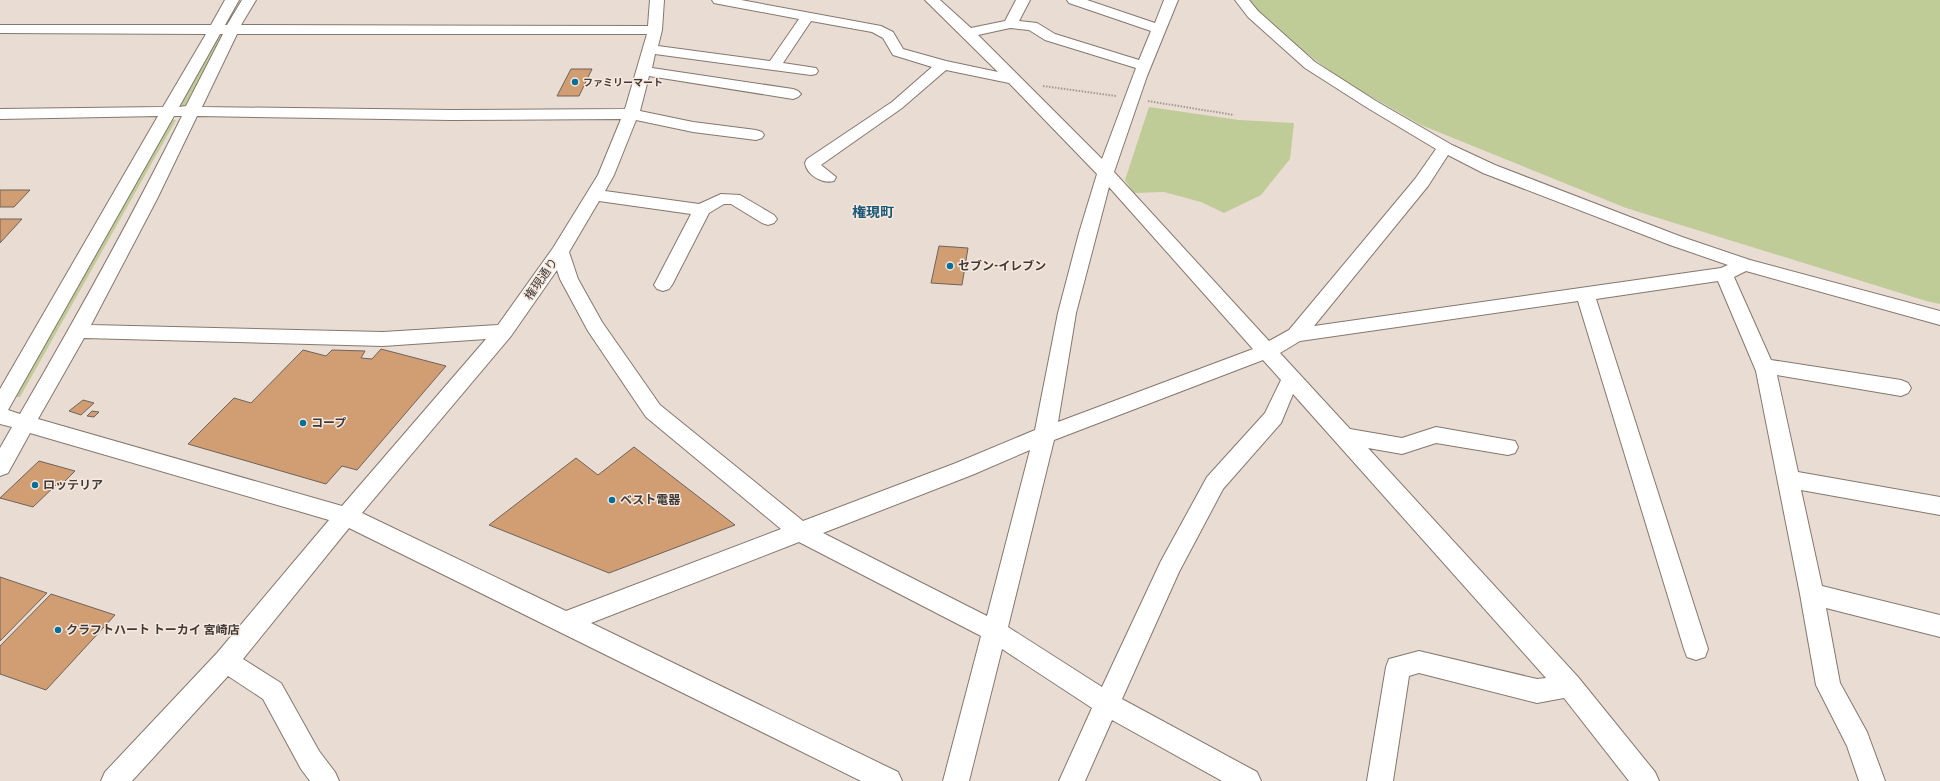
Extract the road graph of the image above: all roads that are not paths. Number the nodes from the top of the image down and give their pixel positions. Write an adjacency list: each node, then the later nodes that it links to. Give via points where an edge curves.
1 (232, 0): 13 (street)
2 (249, 0): 13 (street)
3 (657, 0): 15 (street, 権現通り)
4 (719, 0): 10 (street)
5 (932, 0): 16 (street)
6 (1023, 0): 11 (street)
7 (1074, 0): 14 (street)
8 (1172, 0): 14 (street)
9 (1242, 0): 30 (street, via 1253,14 1310,64)
10 (808, 16): 18 (street, via 876,29 888,35 898,52); 19 (street)
11 (1010, 24): 16 (street); 20 (street, via 1032,26 1050,37)
12 (0, 29): 13 (street)
13 (225, 29): 15 (street); 25 (street); 26 (street)
14 (1159, 29): 20 (street)
15 (656, 30): 17 (street, 権現通り)
16 (968, 33): 23 (street)
17 (650, 49): 19 (street); 21 (street, 権現通り)
18 (943, 65): 23 (street); 32 (street, via 897,105 814,163 814,168)
19 (774, 66): 22 (street)
20 (1144, 66): 31 (street)
21 (644, 71): 24 (street); 28 (street, 権現通り)
22 (811, 71)
23 (1015, 81): 31 (street)
24 (793, 94)
25 (193, 111): 26 (street); 28 (street, via 452,115); 42 (street, via 150,199)
26 (169, 112): 27 (street); 49 (street)
27 (0, 114)
28 (631, 114): 29 (street, via 693,127); 33 (street, 権現通り, via 606,175)
29 (756, 135)
30 (1446, 148): 37 (street, via 1489,169); 44 (street, via 1422,182)
31 (1105, 172): 45 (street); 52 (street, via 1067,313)
32 (828, 177)
33 (594, 195): 34 (street); 36 (street, 権現通り)
34 (702, 210): 35 (street, via 721,200 734,199); 39 (street)
35 (768, 219)
36 (560, 252): 43 (street, 権現通り); 59 (street, via 569,279 595,326 653,410)
37 (1745, 265): 38 (street); 41 (street)
38 (1724, 274): 40 (street); 46 (street)
39 (663, 285)
40 (1585, 294): 44 (street); 64 (street)
41 (1940, 318)
42 (78, 331): 43 (street, via 383,339); 51 (street)
43 (504, 331): 58 (street, 権現通り)
44 (1296, 335): 45 (street)
45 (1267, 351): 47 (street); 52 (street)
46 (1762, 366): 48 (street); 56 (street, via 1766,371)
47 (1292, 380): 53 (street); 67 (street, via 1286,387 1274,417 1215,482 1170,568)
48 (1901, 388)
49 (0, 407)
50 (0, 416): 51 (street)
51 (24, 424): 55 (street); 58 (street)
52 (1044, 435): 59 (street, via 964,469); 63 (street)
53 (1344, 436): 54 (street, via 1402,446 1436,435); 66 (street)
54 (1508, 448)
55 (0, 466)
56 (1787, 479): 57 (street); 60 (street)
57 (1940, 506)
58 (346, 516): 61 (street); 65 (street, 権現通り)
59 (800, 532): 61 (street); 63 (street)
60 (1812, 594): 62 (street); 76 (street, via 1828,685 1858,741)
61 (565, 622): 70 (street)
62 (1940, 626)
63 (994, 631): 67 (street); 71 (street)
64 (1696, 649)
65 (226, 661): 68 (street, 権現通り); 69 (street, via 272,691 310,760)
66 (1569, 685): 74 (street, via 1537,691 1419,662 1398,667); 75 (street)
67 (1107, 704): 72 (street); 73 (street)
68 (114, 781)
69 (326, 781)
70 (889, 781)
71 (956, 781)
72 (1072, 781)
73 (1248, 781)
74 (1380, 781)
75 (1646, 781)
76 (1872, 781)

